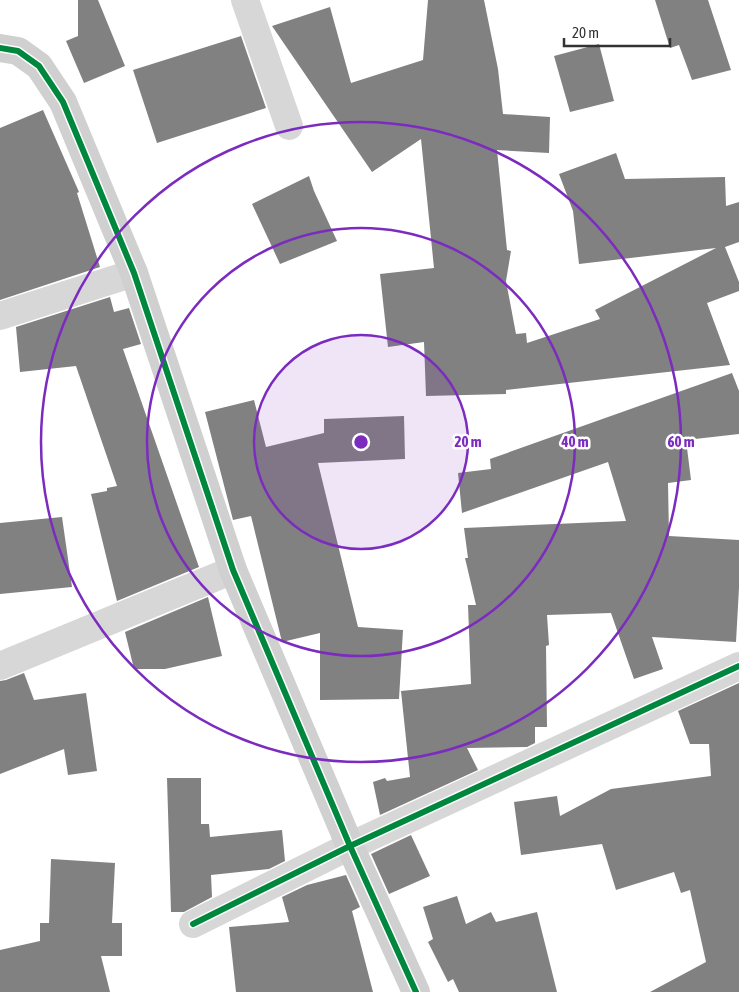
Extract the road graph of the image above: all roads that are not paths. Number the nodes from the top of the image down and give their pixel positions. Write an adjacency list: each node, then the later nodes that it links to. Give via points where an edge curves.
1 (244, 0): 3 (street)
2 (0, 48): 4 (street, via 18,51 39,66 63,102)
3 (289, 126)
4 (134, 273): 5 (street); 6 (street)
5 (0, 316)
6 (233, 570): 7 (street); 9 (street)
7 (0, 666)
8 (739, 666): 9 (street)
9 (350, 846): 10 (street); 11 (street)
10 (193, 924)
11 (416, 992)

